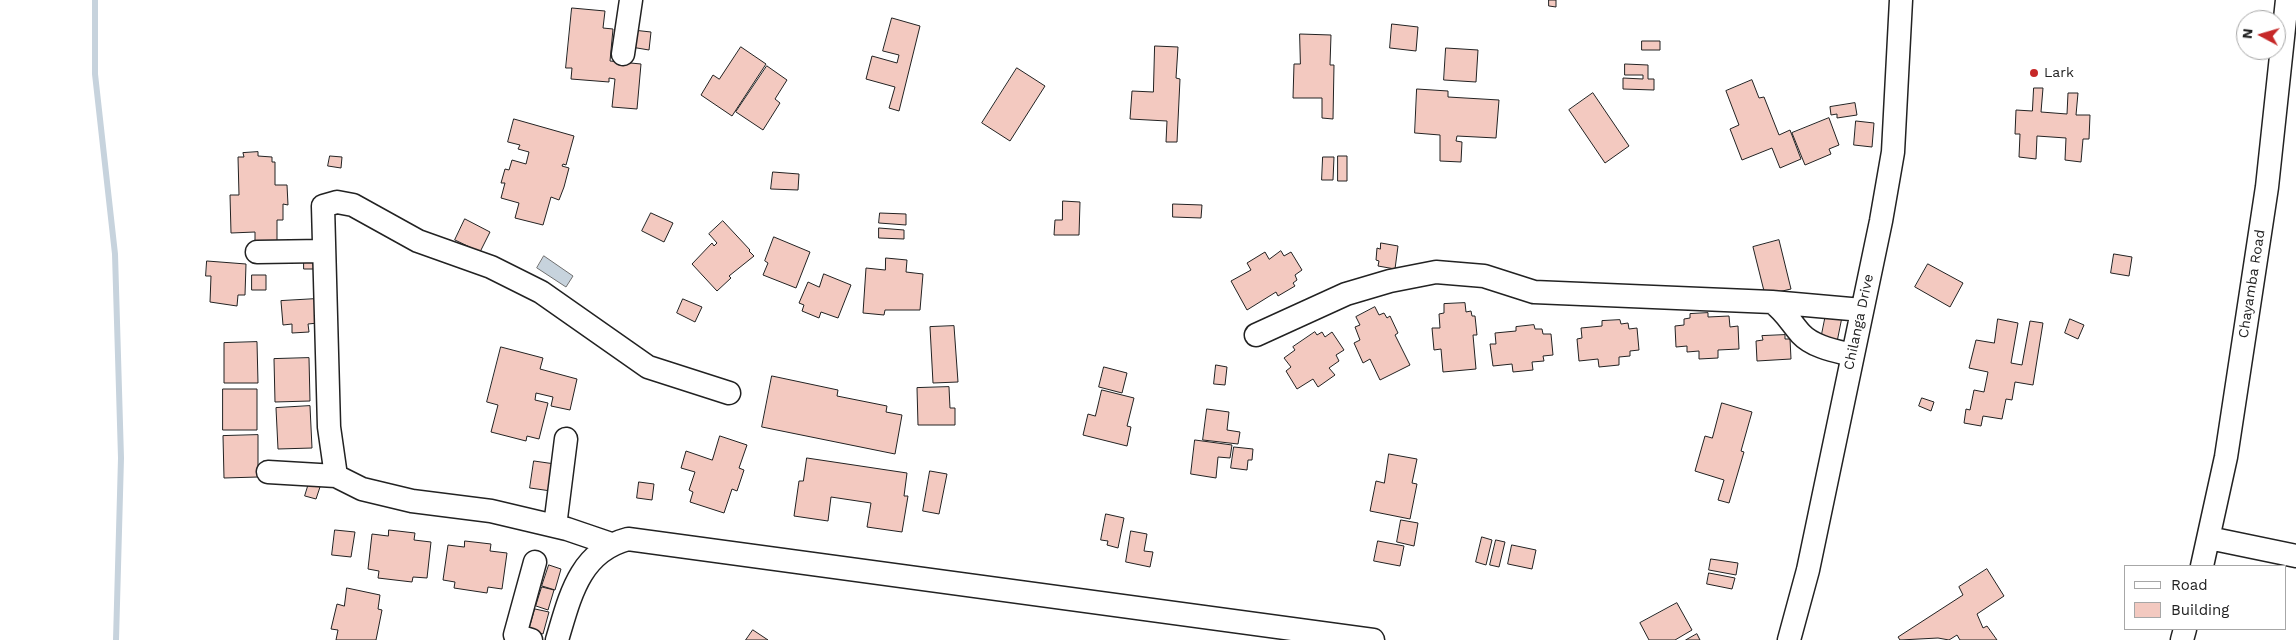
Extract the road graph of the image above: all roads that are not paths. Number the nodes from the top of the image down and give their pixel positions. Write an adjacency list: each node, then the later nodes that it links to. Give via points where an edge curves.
1 (631, 0): 4 (street)
2 (1901, 0): 8 (street, Chilanga Drive, via 1893,152)
3 (2286, 0): 16 (street, Chayamba Road, via 2267,187 2226,457)
4 (623, 54)
5 (324, 251): 6 (street); 11 (street, via 323,206 337,202 345,204 377,217 418,241 491,267 541,292 648,368); 14 (street, via 330,427)
6 (257, 252)
7 (1772, 302): 8 (street); 9 (street, via 1534,292 1484,276 1436,272 1346,294); 10 (street, via 1783,310 1802,335 1820,346)
8 (1862, 310): 10 (street, Chilanga Drive)
9 (1256, 335)
10 (1852, 355): 24 (street, Chilanga Drive, via 1808,570)
11 (729, 393)
12 (566, 439): 15 (street)
13 (268, 472): 14 (street)
14 (336, 476): 15 (street, via 362,489 412,501 491,511)
15 (555, 526): 17 (street)
16 (2210, 538): 18 (street); 20 (street, Chayamba Road)
17 (611, 544): 22 (street, via 596,554 575,586); 23 (street, via 628,539 647,541)
18 (2296, 556)
19 (535, 562): 21 (street)
20 (2202, 565)
21 (520, 638)
22 (557, 640)
23 (1373, 640)
24 (1789, 640)

